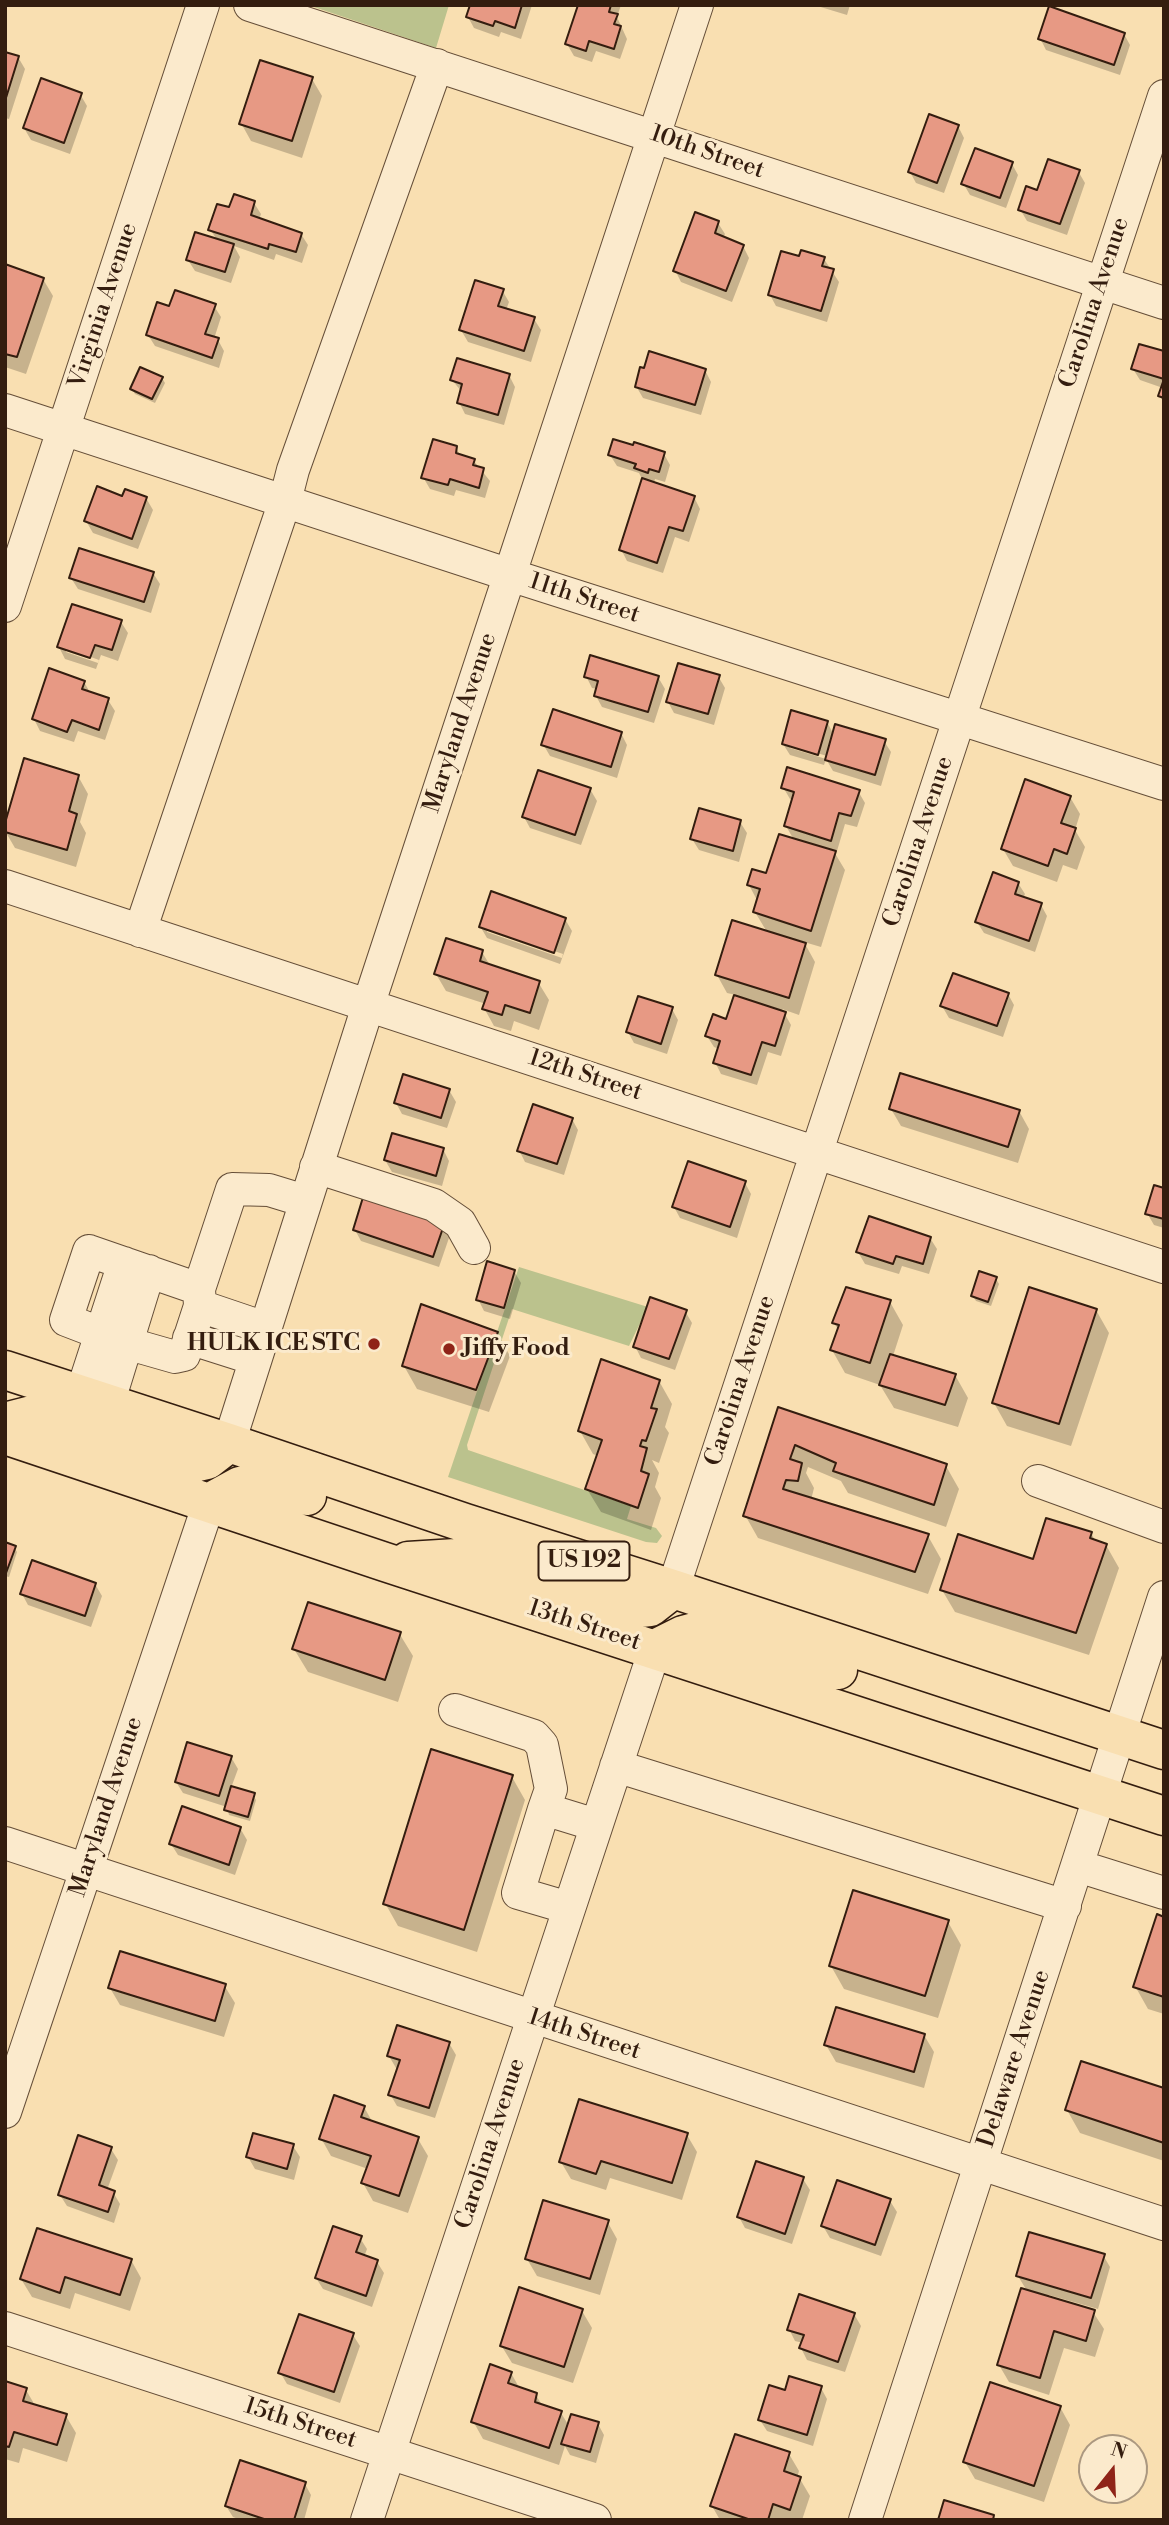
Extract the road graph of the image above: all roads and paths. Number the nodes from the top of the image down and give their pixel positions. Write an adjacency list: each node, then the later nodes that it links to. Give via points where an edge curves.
1 (203, 5): 10 (street, Virginia Avenue)
2 (250, 5): 4 (street, 10th Street)
3 (697, 5): 6 (street, Maryland Avenue)
4 (437, 65): 6 (street, 10th Street); 11 (street)
5 (1163, 102): 7 (street, Carolina Avenue)
6 (654, 135): 7 (street, 10th Street); 12 (street, Maryland Avenue)
7 (1101, 283): 8 (street, 10th Street); 14 (street, Carolina Avenue)
8 (1164, 303)
9 (5, 410): 10 (street, 11th Street)
10 (64, 429): 11 (street, 11th Street); 13 (street, Virginia Avenue)
11 (285, 502): 12 (street, 11th Street); 17 (street)
12 (510, 575): 14 (street, 11th Street); 18 (street, Maryland Avenue)
13 (5, 606)
14 (960, 718): 15 (street, 11th Street); 19 (street, Carolina Avenue)
15 (1164, 784)
16 (5, 887): 17 (street, 12th Street)
17 (140, 931): 18 (street, 12th Street)
18 (368, 1006): 19 (street, 12th Street); 20 (street, Maryland Avenue)
19 (816, 1152): 23 (street, 12th Street); 40 (street, Carolina Avenue)
20 (316, 1167): 21 (street, Maryland Avenue); 22 (street, via 434,1205 460,1223)
21 (305, 1201): 25 (street, via 269,1190 232,1189); 26 (street, Maryland Avenue)
22 (474, 1248)
23 (1164, 1266)
24 (136, 1267): 25 (street); 27 (street); 27 (street, via 89,1251 66,1320)
25 (200, 1297): 26 (street); 28 (street)
26 (265, 1328): 29 (street, Maryland Avenue)
27 (114, 1338): 28 (street, via 175,1357 184,1355); 31 (street)
28 (189, 1338): 29 (street)
29 (255, 1359): 34 (street, Maryland Avenue)
30 (14, 1376): 31 (highway, US 192)
31 (95, 1400): 34 (highway, US 192)
32 (5, 1422): 34 (highway, via 36,1414 185,1465 207,1460)
33 (5, 1435): 36 (highway, 13th Street / US 192)
34 (229, 1443): 37 (highway, US 192)
35 (1038, 1481): 38 (street)
36 (209, 1503): 37 (highway, via 240,1486 261,1481 403,1528); 39 (highway, 13th Street / US 192); 54 (street, Maryland Avenue)
37 (465, 1523): 40 (highway, US 192)
38 (1164, 1527)
39 (385, 1562): 40 (highway, via 472,1558 631,1609 650,1607); 42 (highway, 13th Street / US 192)
40 (673, 1589): 43 (highway, US 192)
41 (1164, 1597): 45 (street, Delaware Avenue)
42 (654, 1649): 43 (highway, via 705,1629 839,1671); 47 (street, Carolina Avenue); 48 (highway, 13th Street / US 192)
43 (883, 1658): 45 (highway, US 192)
44 (455, 1710): 49 (street, via 534,1737 542,1745 551,1789)
45 (1120, 1736): 46 (highway, US 192); 48 (street, Delaware Avenue)
46 (1164, 1750)
47 (616, 1766): 51 (street, Carolina Avenue); 56 (street)
48 (1101, 1794): 50 (highway, 13th Street / US 192); 53 (street, Delaware Avenue)
49 (544, 1809): 51 (street); 57 (street, via 518,1893)
50 (1164, 1816)
51 (596, 1825): 57 (street, Carolina Avenue)
52 (5, 1843): 54 (street, 14th Street)
53 (1078, 1866): 55 (street); 56 (street, Delaware Avenue)
54 (86, 1870): 58 (street, 14th Street); 59 (street, Maryland Avenue)
55 (1164, 1893)
56 (1065, 1906): 60 (street, Delaware Avenue)
57 (569, 1908): 58 (street, Carolina Avenue)
58 (533, 2018): 60 (street, 14th Street); 63 (street, Carolina Avenue)
59 (5, 2112)
60 (981, 2162): 61 (street, 14th Street); 66 (street, Delaware Avenue)
61 (1164, 2224)
62 (5, 2328): 63 (street, 15th Street)
63 (389, 2452): 64 (street, Carolina Avenue); 65 (street, 15th Street)
64 (367, 2520)
65 (596, 2520)
66 (865, 2520)

